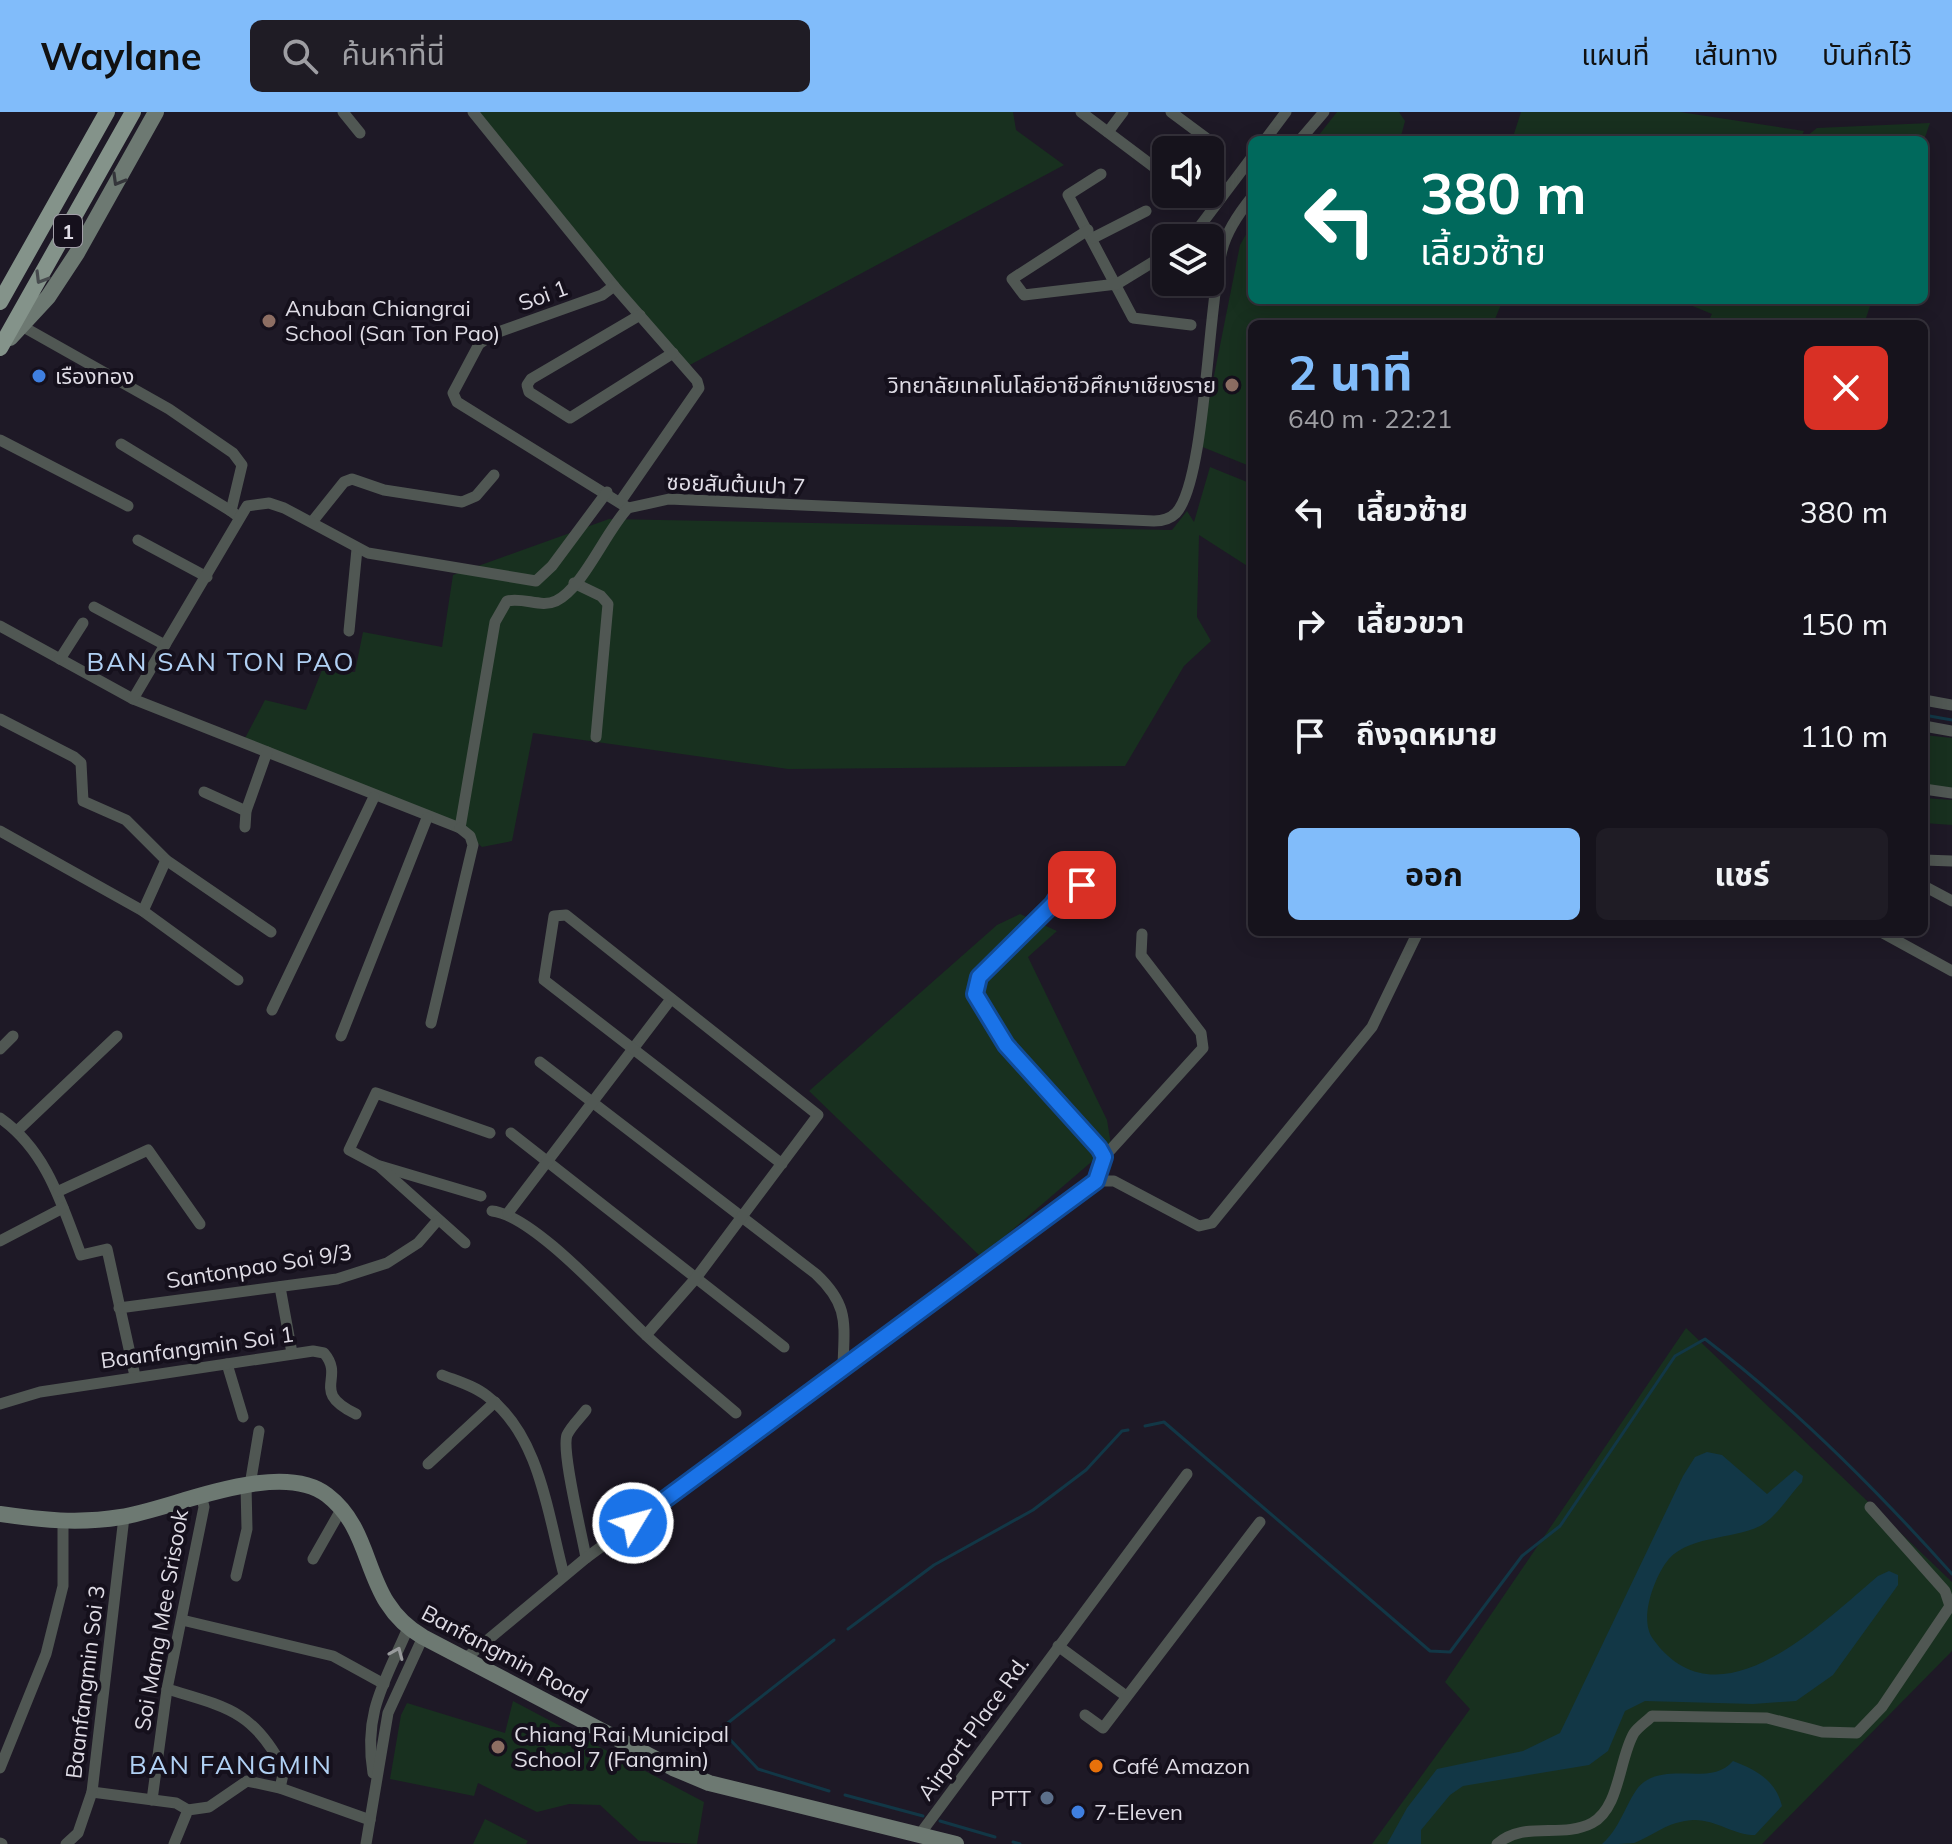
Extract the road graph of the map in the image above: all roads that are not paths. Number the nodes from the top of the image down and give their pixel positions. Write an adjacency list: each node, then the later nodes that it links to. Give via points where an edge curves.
1 (107, 112): 26 (main road, 1)
2 (133, 112): 30 (main road, 1, one-way to 30)
3 (156, 112): 28 (street, one-way to 28, via 77,253 48,297)
4 (343, 112): 12 (street)
5 (473, 112): 25 (street)
6 (1081, 112): 11 (street)
7 (1123, 112): 11 (street)
8 (1171, 112): 13 (street)
9 (1286, 112): 14 (street)
10 (1324, 112): 15 (street)
11 (1108, 132): 17 (street)
12 (360, 133)
13 (1203, 136)
14 (1268, 136)
15 (1303, 136)
16 (1248, 162): 21 (street)
17 (1152, 165)
18 (1101, 174): 22 (street, via 1068,195)
19 (1248, 202): 36 (street, ซอยสันต้นเปา 7, via 1222,250 1195,456 1184,501 1164,520 669,499)
20 (1146, 211): 22 (street)
21 (1202, 224)
22 (1090, 234): 24 (street); 24 (street, via 1012,279 1024,295)
23 (1152, 263): 24 (street)
24 (1117, 284): 29 (street, via 1133,318)
25 (614, 286): 27 (street); 35 (street, Soi 1, via 493,334 479,344 453,393 457,402)
26 (0, 302)
27 (640, 315): 31 (street); 31 (street, via 531,379 529,392 570,418)
28 (20, 325): 30 (street); 38 (street, via 169,409 233,453 242,465)
29 (1191, 325)
30 (0, 348)
31 (673, 353): 36 (street, via 697,381 698,392)
32 (0, 440): 37 (street)
33 (121, 444): 38 (street)
34 (494, 475): 39 (street, via 476,496 462,502 384,490 352,479)
35 (607, 492): 36 (street, Soi 1); 41 (street, via 536,581)
36 (624, 505): 43 (street)
37 (128, 506)
38 (235, 514): 39 (street, via 269,503); 42 (street)
39 (312, 522): 41 (street)
40 (138, 540): 42 (street)
41 (357, 549): 47 (street)
42 (207, 577): 48 (street)
43 (574, 583): 56 (street, via 608,604); 65 (street, via 557,600 544,604 522,597 507,601 495,622)
44 (94, 607): 48 (street)
45 (83, 623): 49 (street)
46 (2, 631): 49 (street)
47 (349, 631)
48 (165, 645): 50 (street)
49 (60, 659): 50 (street)
50 (133, 699): 57 (street)
51 (1928, 701): 52 (street)
52 (1952, 705)
53 (0, 719): 67 (street, via 81,763 83,801 126,820)
54 (1928, 727): 55 (street)
55 (1952, 731)
56 (596, 737)
57 (267, 752): 61 (street); 62 (street)
58 (1928, 790): 60 (street)
59 (204, 792): 62 (street)
60 (1952, 793)
61 (374, 797): 63 (street); 81 (street)
62 (246, 811): 64 (street)
63 (427, 818): 65 (street); 85 (street)
64 (245, 827)
65 (460, 828): 82 (street, via 473,845)
66 (0, 831): 73 (street)
67 (166, 860): 73 (street); 74 (street)
68 (1928, 860): 69 (street)
69 (1952, 861)
70 (1082, 885): 94 (street, via 1063,888 979,977 975,994 1006,1045 1089,1133)
71 (1928, 888): 72 (street)
72 (1952, 901)
73 (143, 911): 79 (street)
74 (271, 932)
75 (1142, 934): 94 (street, via 1141,955 1201,1033 1203,1048)
76 (1416, 936): 98 (street, via 1372,1027 1212,1223 1199,1226 1114,1181)
77 (1888, 936): 78 (street)
78 (1952, 971)
79 (238, 980)
80 (671, 999): 87 (street); 87 (street, via 566,915 554,916 544,980); 96 (street, via 818,1115)
81 (272, 1010)
82 (431, 1023)
83 (13, 1036): 86 (street)
84 (117, 1036): 91 (street)
85 (341, 1036)
86 (0, 1049)
87 (633, 1049): 89 (street); 96 (street)
88 (540, 1062): 89 (street)
89 (593, 1101): 95 (street); 104 (street)
90 (0, 1118): 91 (street)
91 (17, 1131): 99 (street)
92 (490, 1133): 97 (street, via 376,1093 349,1150)
93 (511, 1133): 95 (street)
94 (1104, 1157): 98 (street)
95 (547, 1161): 103 (street); 109 (street)
96 (782, 1164): 104 (street)
97 (379, 1166): 100 (street); 105 (street)
98 (1096, 1181): 116 (street)
99 (59, 1191): 101 (street); 106 (street, via 148,1150)
100 (481, 1196)
101 (63, 1208): 107 (street); 111 (street, via 81,1255 107,1249)
102 (492, 1211): 103 (street)
103 (508, 1213): 112 (street)
104 (741, 1218): 109 (street); 116 (street, via 836,1292 844,1316)
105 (437, 1221): 108 (street); 110 (street, Santonpao Soi 9/3, via 418,1243 387,1263 337,1279)
106 (200, 1224)
107 (0, 1241)
108 (465, 1243)
109 (696, 1278): 112 (street); 113 (street)
110 (280, 1287): 111 (street, Santonpao Soi 9/3); 114 (street)
111 (119, 1308): 118 (street)
112 (646, 1335): 122 (street)
113 (784, 1347)
114 (292, 1353): 115 (street, Baanfangmin Soi 1); 123 (street, Baanfangmin Soi 1, via 320,1351 328,1357 331,1395)
115 (227, 1364): 118 (street, Baanfangmin Soi 1); 124 (street)
116 (843, 1368): 136 (street)
117 (442, 1375): 119 (street)
118 (135, 1376): 120 (street, Baanfangmin Soi 1)
119 (495, 1402): 126 (street); 138 (street, via 531,1454)
120 (0, 1404)
121 (586, 1410): 136 (street, via 567,1435 565,1459)
122 (736, 1413)
123 (356, 1414)
124 (243, 1417)
125 (259, 1431): 128 (street)
126 (428, 1464)
127 (1187, 1474): 143 (street, Airport Place Rd.)
128 (248, 1485): 129 (street, Banfangmin Road); 131 (street, Banfangmin Road, via 307,1485); 139 (street, via 247,1529)
129 (201, 1494): 133 (street, Banfangmin Road); 140 (street, Soi Mang Mee Srisook, via 204,1507)
130 (1870, 1507): 161 (street, via 1945,1591 1950,1606 1882,1707 1857,1733 1822,1732 1767,1718 1652,1716 1635,1732 1609,1803 1595,1822 1570,1830 1522,1831)
131 (342, 1508): 137 (street); 141 (street, Banfangmin Road, via 384,1601)
132 (0, 1514): 135 (street, Banfangmin Road)
133 (124, 1517): 135 (street, Banfangmin Road); 152 (street, Baanfangmin Soi 3)
134 (1260, 1522): 147 (street)
135 (63, 1523): 149 (street, via 63,1586 46,1654)
136 (586, 1558): 138 (street)
137 (313, 1559)
138 (564, 1575): 144 (street)
139 (236, 1576)
140 (182, 1620): 145 (street, via 333,1656); 146 (street, Soi Mang Mee Srisook)
141 (408, 1628): 142 (street, Banfangmin Road); 145 (street, one-way to 141)
142 (423, 1637): 144 (street, Banfangmin Road); 150 (street, via 388,1713)
143 (1058, 1646): 147 (street, Airport Place Rd.); 156 (street, Airport Place Rd.)
144 (466, 1658): 156 (street, Banfangmin Road, via 709,1783)
145 (384, 1684): 150 (street, via 368,1741)
146 (167, 1689): 151 (street, via 250,1721 270,1741 284,1770); 153 (street, Soi Mang Mee Srisook)
147 (1126, 1696): 148 (street, via 1103,1728)
148 (1085, 1715)
149 (0, 1768)
150 (375, 1781): 155 (street)
151 (280, 1788): 154 (street, via 247,1781 209,1807); 155 (street)
152 (92, 1792): 153 (street); 157 (street, Baanfangmin Soi 3)
153 (152, 1800): 154 (street)
154 (188, 1810): 158 (street)
155 (370, 1820): 159 (street)
156 (920, 1834): 160 (street, Banfangmin Road)
157 (72, 1843)
158 (174, 1844)
159 (366, 1844)
160 (956, 1844)
161 (1497, 1844)

